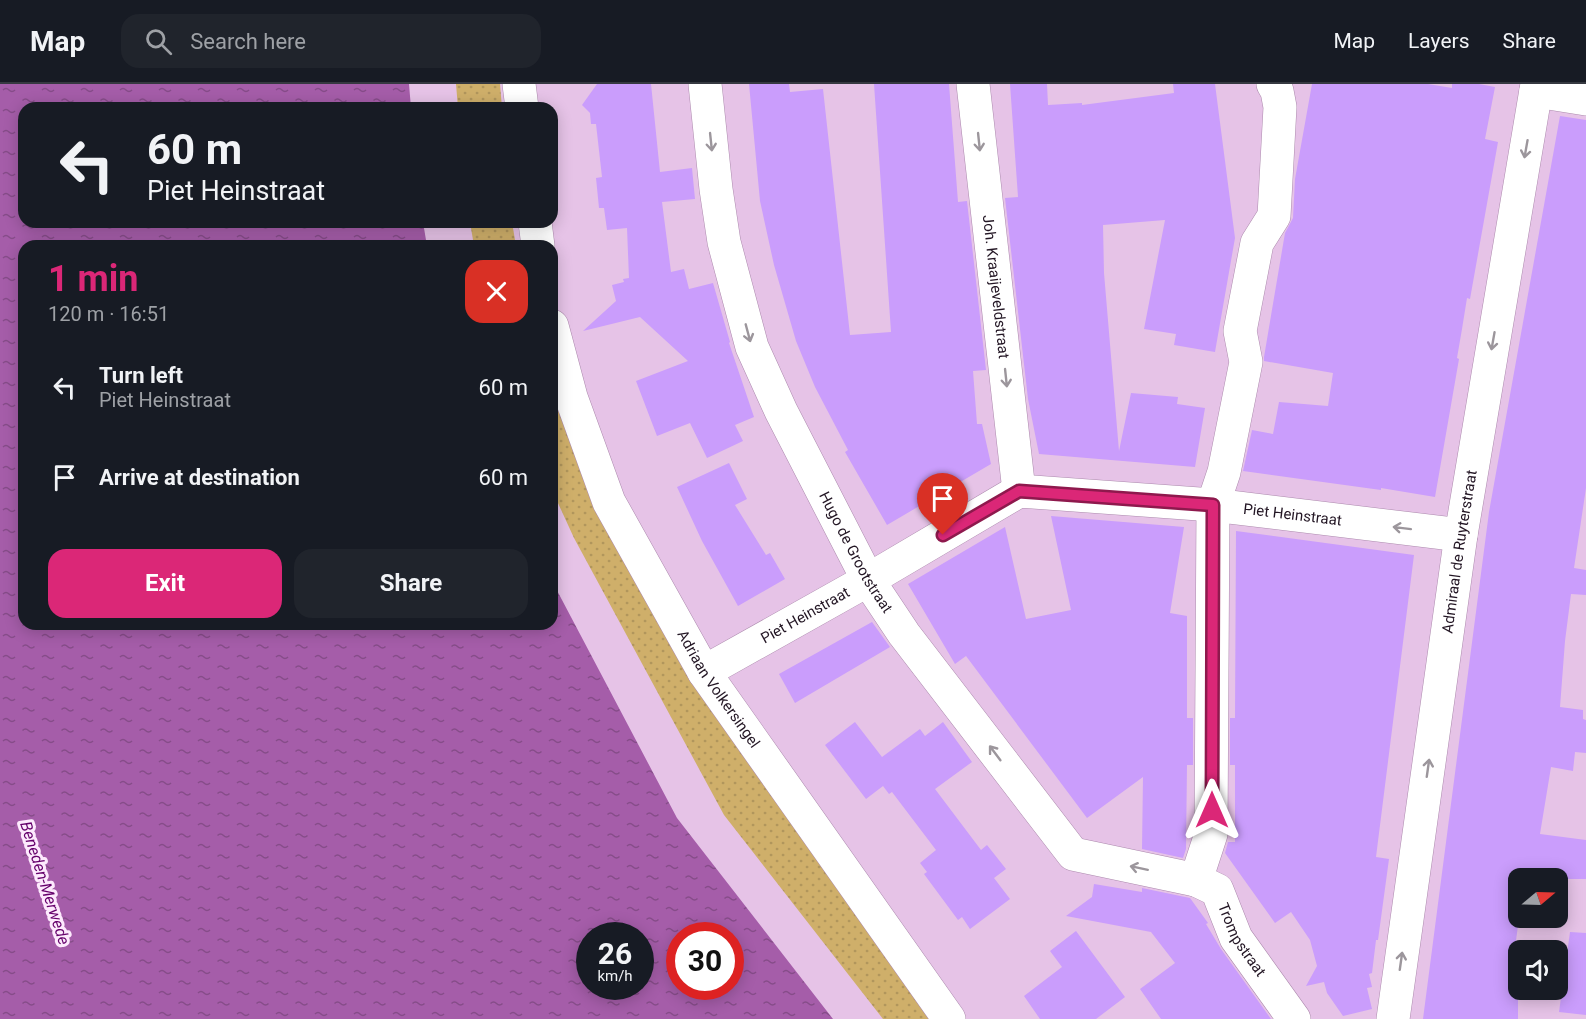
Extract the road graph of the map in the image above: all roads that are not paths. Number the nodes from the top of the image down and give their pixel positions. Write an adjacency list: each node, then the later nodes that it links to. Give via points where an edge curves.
1 (519, 84): 7 (street)
2 (705, 84): 12 (street, Hugo de Grootstraat, one-way to 12, via 724,242 752,347)
3 (973, 84): 9 (street, Joh. Kraaijeveldstraat, one-way to 9)
4 (1274, 84): 10 (street, via 1280,107 1274,216 1257,243 1240,331 1246,362 1224,472)
5 (1536, 87): 6 (street); 11 (street, Admiraal de Ruyterstraat, one-way to 11)
6 (1586, 99)
7 (521, 102)
8 (558, 348): 13 (street, Adriaan Volkersingel, via 609,502)
9 (1019, 491): 10 (street, Piet Heinstraat); 12 (street, Piet Heinstraat)
10 (1213, 505): 11 (street, Piet Heinstraat, one-way to 10); 14 (street, via 1211,834)
11 (1461, 535): 17 (street, Admiraal de Ruyterstraat, one-way to 11)
12 (868, 580): 13 (street, Piet Heinstraat); 14 (street, Hugo de Grootstraat, one-way to 12, via 1073,854 904,634)
13 (704, 672): 15 (street, Adriaan Volkersingel)
14 (1196, 880): 16 (street, Trompstraat, via 1217,890 1236,938)
15 (949, 1019)
16 (1294, 1019)
17 (1393, 1019)

